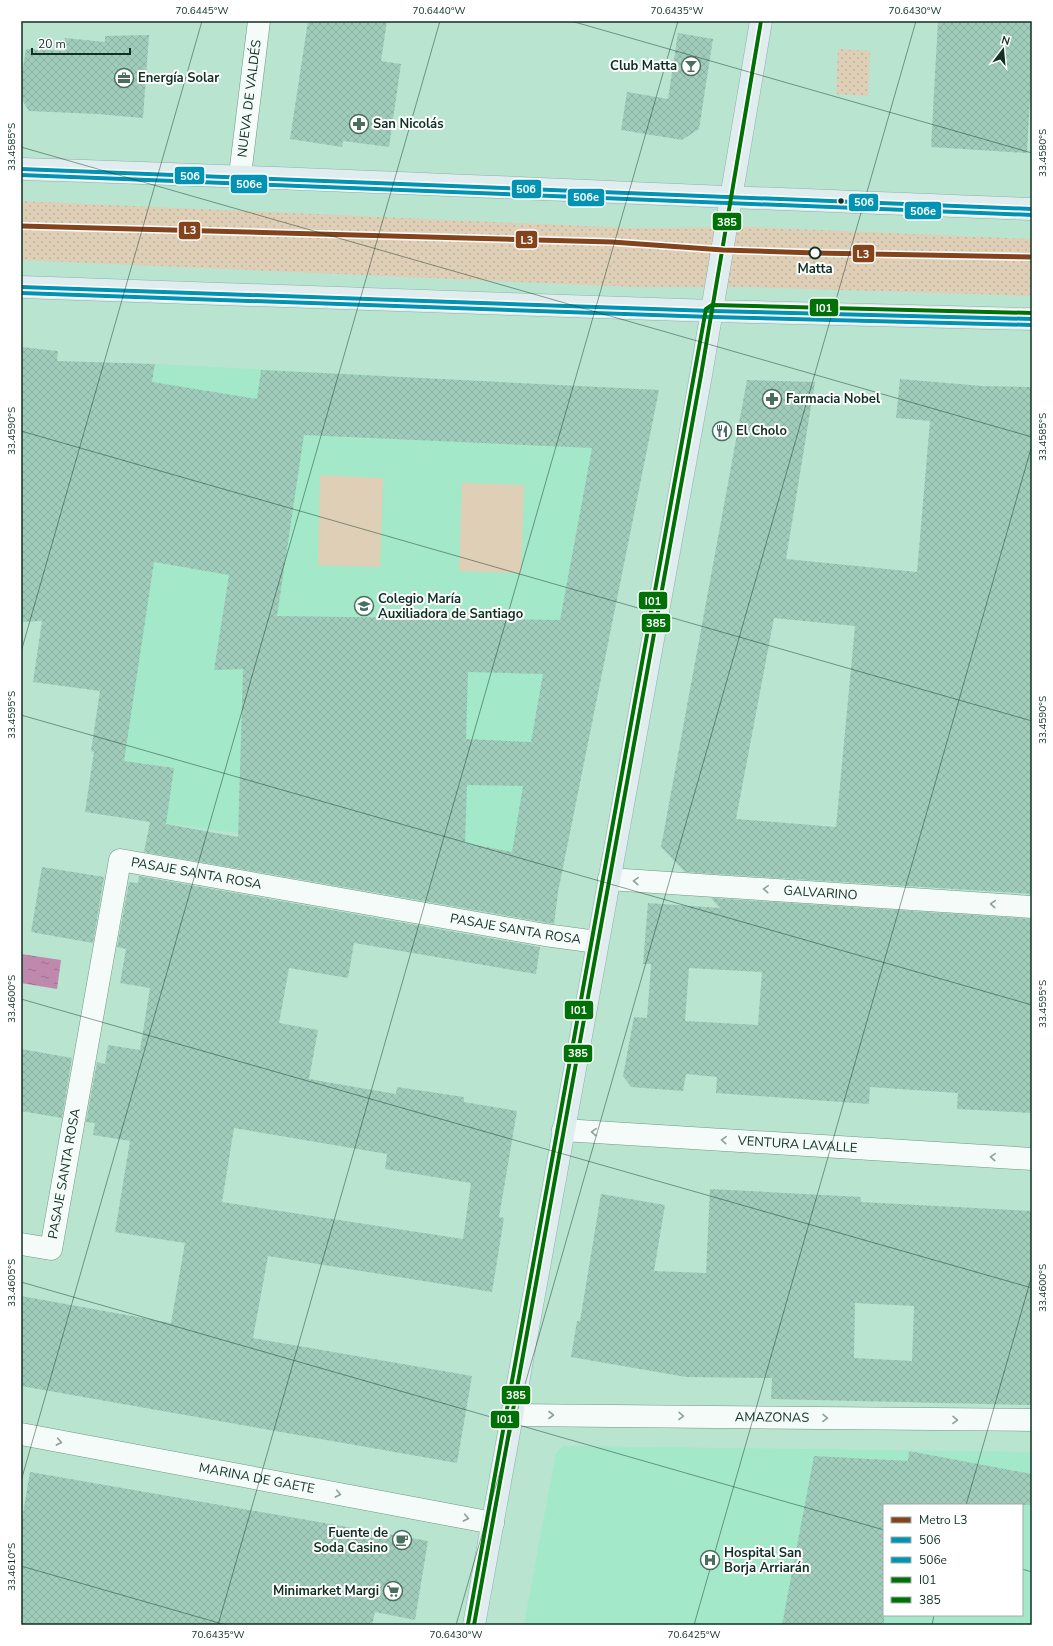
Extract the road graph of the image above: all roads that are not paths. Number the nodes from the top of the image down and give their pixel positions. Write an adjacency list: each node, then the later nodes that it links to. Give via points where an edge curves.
1 (259, 21): 4 (street, NUEVA DE VALDÉS)
2 (761, 21): 5 (main road)
3 (21, 169): 4 (main road)
4 (240, 175): 5 (main road)
5 (732, 198): 6 (main road); 8 (main road)
6 (1032, 209)
7 (21, 287): 8 (main road)
8 (712, 311): 9 (main road); 10 (main road)
9 (1032, 319)
10 (609, 879): 11 (street, GALVARINO, one-way to 10); 12 (main road)
11 (1032, 907)
12 (597, 942): 13 (main road); 15 (street, PASAJE SANTA ROSA, via 545,936 120,860 51,1249)
13 (563, 1130): 14 (street, VENTURA LAVALLE, one-way to 13); 16 (main road)
14 (1032, 1159)
15 (21, 1244)
16 (512, 1415): 17 (street, AMAZONAS, one-way to 17); 19 (main road)
17 (1032, 1420)
18 (21, 1434): 19 (street, MARINA DE GAETE, one-way to 19)
19 (493, 1523): 20 (main road)
20 (474, 1625)

